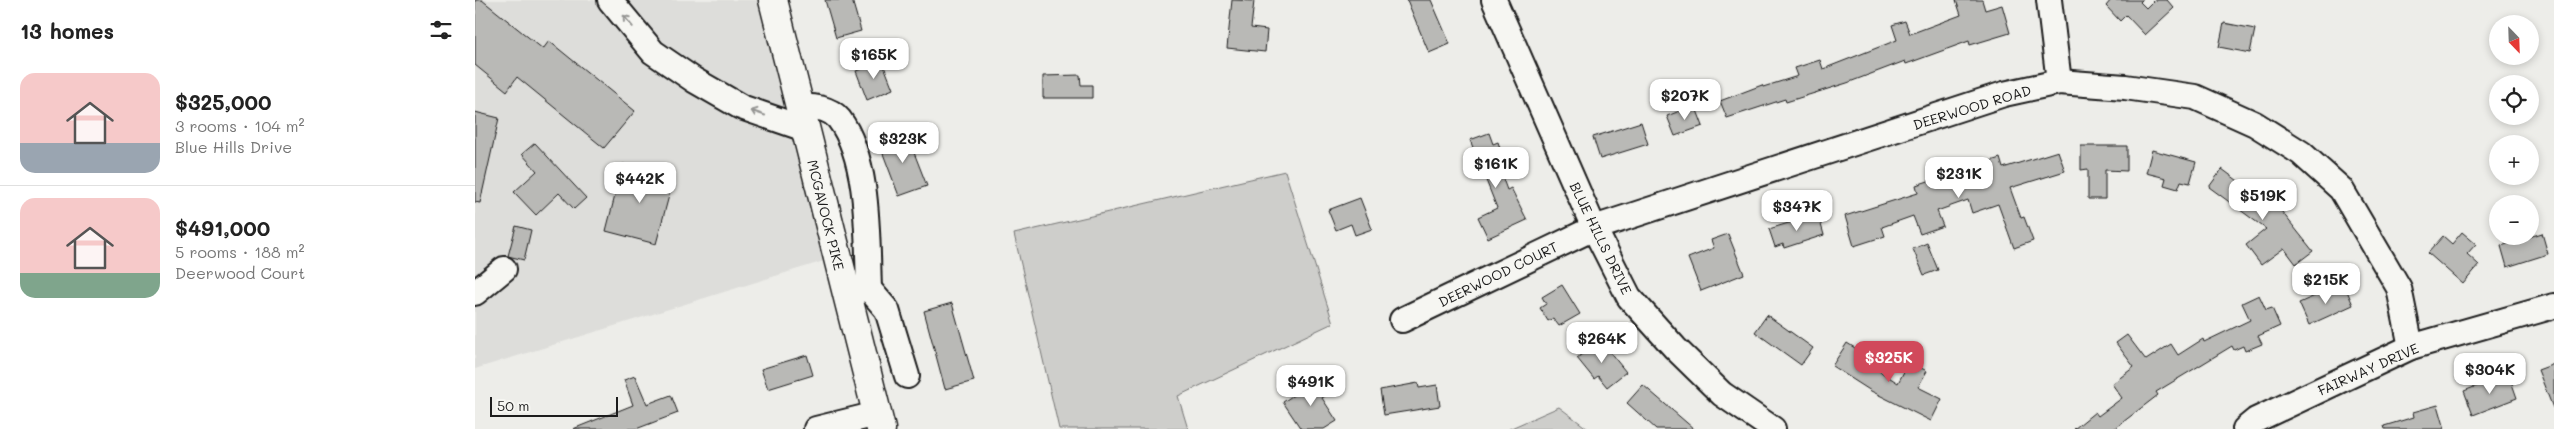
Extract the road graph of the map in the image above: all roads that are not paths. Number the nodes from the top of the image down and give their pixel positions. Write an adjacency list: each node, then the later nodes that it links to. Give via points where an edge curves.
1 (610, 0): 6 (street, one-way to 1, via 741,107 694,80 653,52)
2 (773, 0): 6 (main road, MCGAVOCK PIKE)
3 (1494, 0): 7 (street, BLUE HILLS DRIVE)
4 (2049, 0): 5 (street)
5 (2059, 82): 7 (street, DEERWOOD ROAD, via 2004,94); 13 (street, DEERWOOD ROAD, via 2195,97 2255,124 2301,152 2341,189 2399,288)
6 (802, 118): 9 (main road, MCGAVOCK PIKE); 9 (street, via 815,106 838,118 850,140 861,177 866,214)
7 (1594, 228): 12 (street, DEERWOOD COURT); 17 (street, BLUE HILLS DRIVE, via 1629,297 1668,341 1722,394)
8 (504, 270): 10 (street)
9 (857, 290): 14 (street, via 887,310); 15 (main road, MCGAVOCK PIKE)
10 (475, 293)
11 (2554, 306): 13 (street, FAIRWAY DRIVE)
12 (1402, 320)
13 (2411, 347): 18 (street, FAIRWAY DRIVE, via 2256,420)
14 (907, 376)
15 (879, 422): 16 (street)
16 (816, 429)
17 (1773, 429)
18 (2245, 429)

